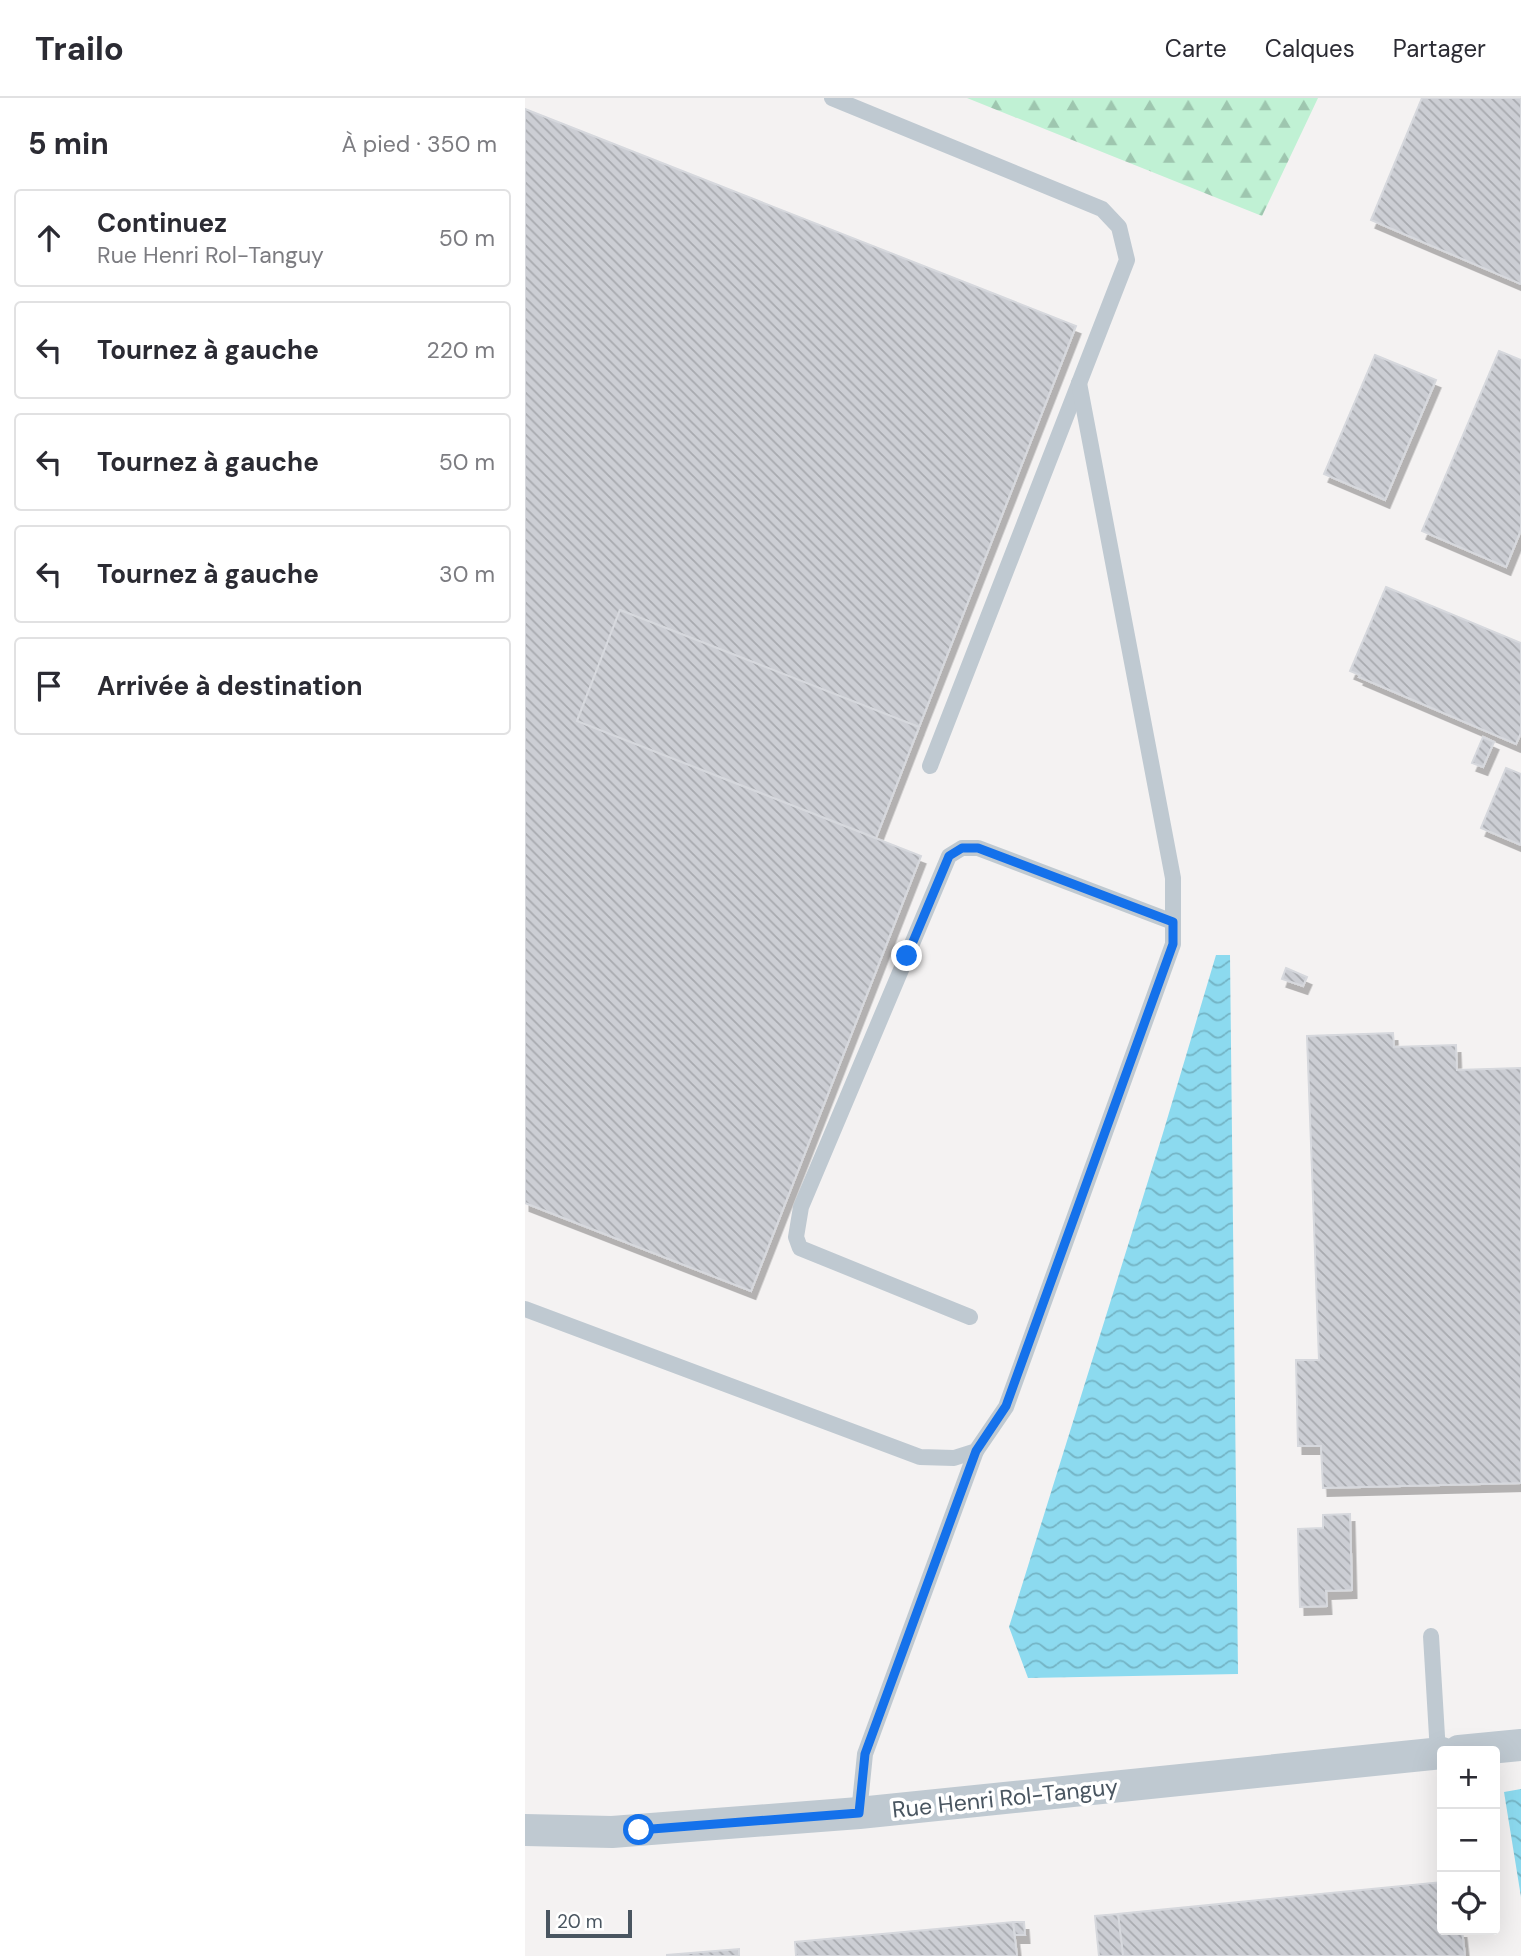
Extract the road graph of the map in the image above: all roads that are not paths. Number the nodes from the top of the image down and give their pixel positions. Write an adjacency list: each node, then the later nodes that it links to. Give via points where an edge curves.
1 (832, 98): 2 (lane, via 1102,209 1119,227 1127,260)
2 (1079, 383): 3 (lane); 4 (lane, via 1173,878)
3 (930, 766)
4 (1173, 922): 6 (lane, via 978,848 962,848 949,856 801,1208 796,1237 800,1248); 7 (lane, via 1173,944 1006,1406)
5 (525, 1309): 7 (lane, via 920,1457 954,1458)
6 (970, 1317)
7 (976, 1451): 13 (lane, via 865,1754)
8 (1431, 1636): 10 (lane)
9 (1521, 1745): 11 (street, Rue Henri Rol-Tanguy)
10 (1445, 1746)
11 (1500, 1747)
12 (1437, 1754): 13 (street, Rue Henri Rol-Tanguy)
13 (859, 1813): 14 (street, Rue Henri Rol-Tanguy, via 612,1832)
14 (525, 1830)

